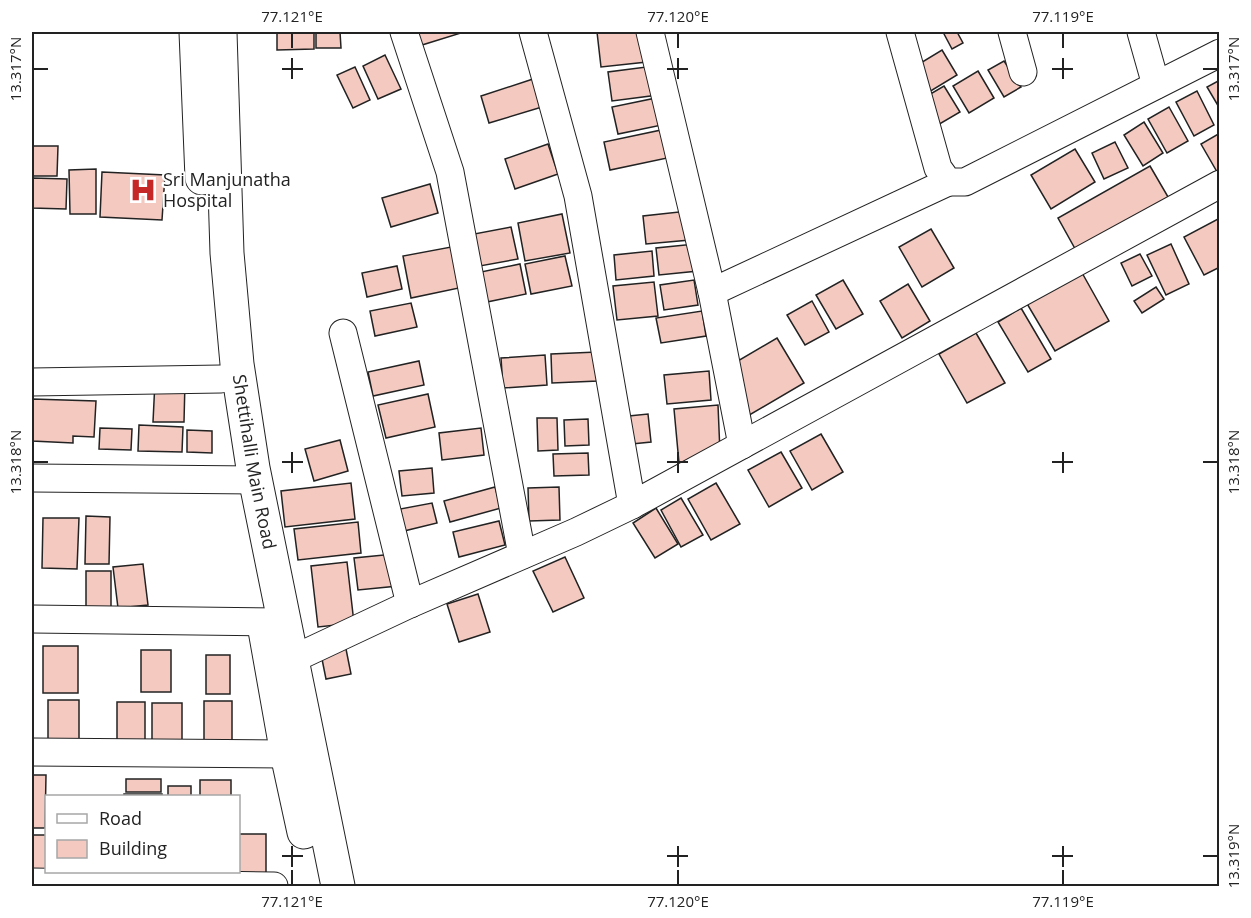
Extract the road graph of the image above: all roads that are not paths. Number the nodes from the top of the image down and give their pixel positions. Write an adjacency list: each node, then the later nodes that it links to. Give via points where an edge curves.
1 (196, 32): 16 (main road, Shettihalli Main Road, via 210,308)
2 (220, 32): 20 (main road, Shettihalli Main Road, via 227,254)
3 (404, 32): 22 (street, via 450,172)
4 (533, 32): 21 (street, via 578,196)
5 (650, 32): 14 (street)
6 (900, 32): 12 (street, via 938,168)
7 (1012, 32): 10 (street)
8 (1141, 32): 11 (street)
9 (1220, 53): 11 (street)
10 (1023, 72)
11 (1156, 85): 12 (street, via 965,182)
12 (948, 182): 14 (street)
13 (1220, 184): 18 (street)
14 (712, 292): 18 (street)
15 (343, 333): 23 (street)
16 (221, 379): 17 (street); 20 (main road, Shettihalli Main Road)
17 (32, 382)
18 (742, 445): 21 (street)
19 (32, 478): 20 (street)
20 (246, 480): 25 (main road, Shettihalli Main Road)
21 (632, 505): 22 (street)
22 (522, 555): 23 (street)
23 (410, 604): 26 (street)
24 (32, 619): 25 (street)
25 (274, 622): 26 (main road, Shettihalli Main Road)
26 (282, 664): 28 (main road, Shettihalli Main Road); 33 (main road, Shettihalli Main Road)
27 (32, 752): 28 (street)
28 (287, 754): 33 (main road, Shettihalli Main Road)
29 (32, 882): 30 (street)
30 (62, 885): 31 (street)
31 (182, 885): 32 (street)
32 (274, 886)
33 (329, 886)

